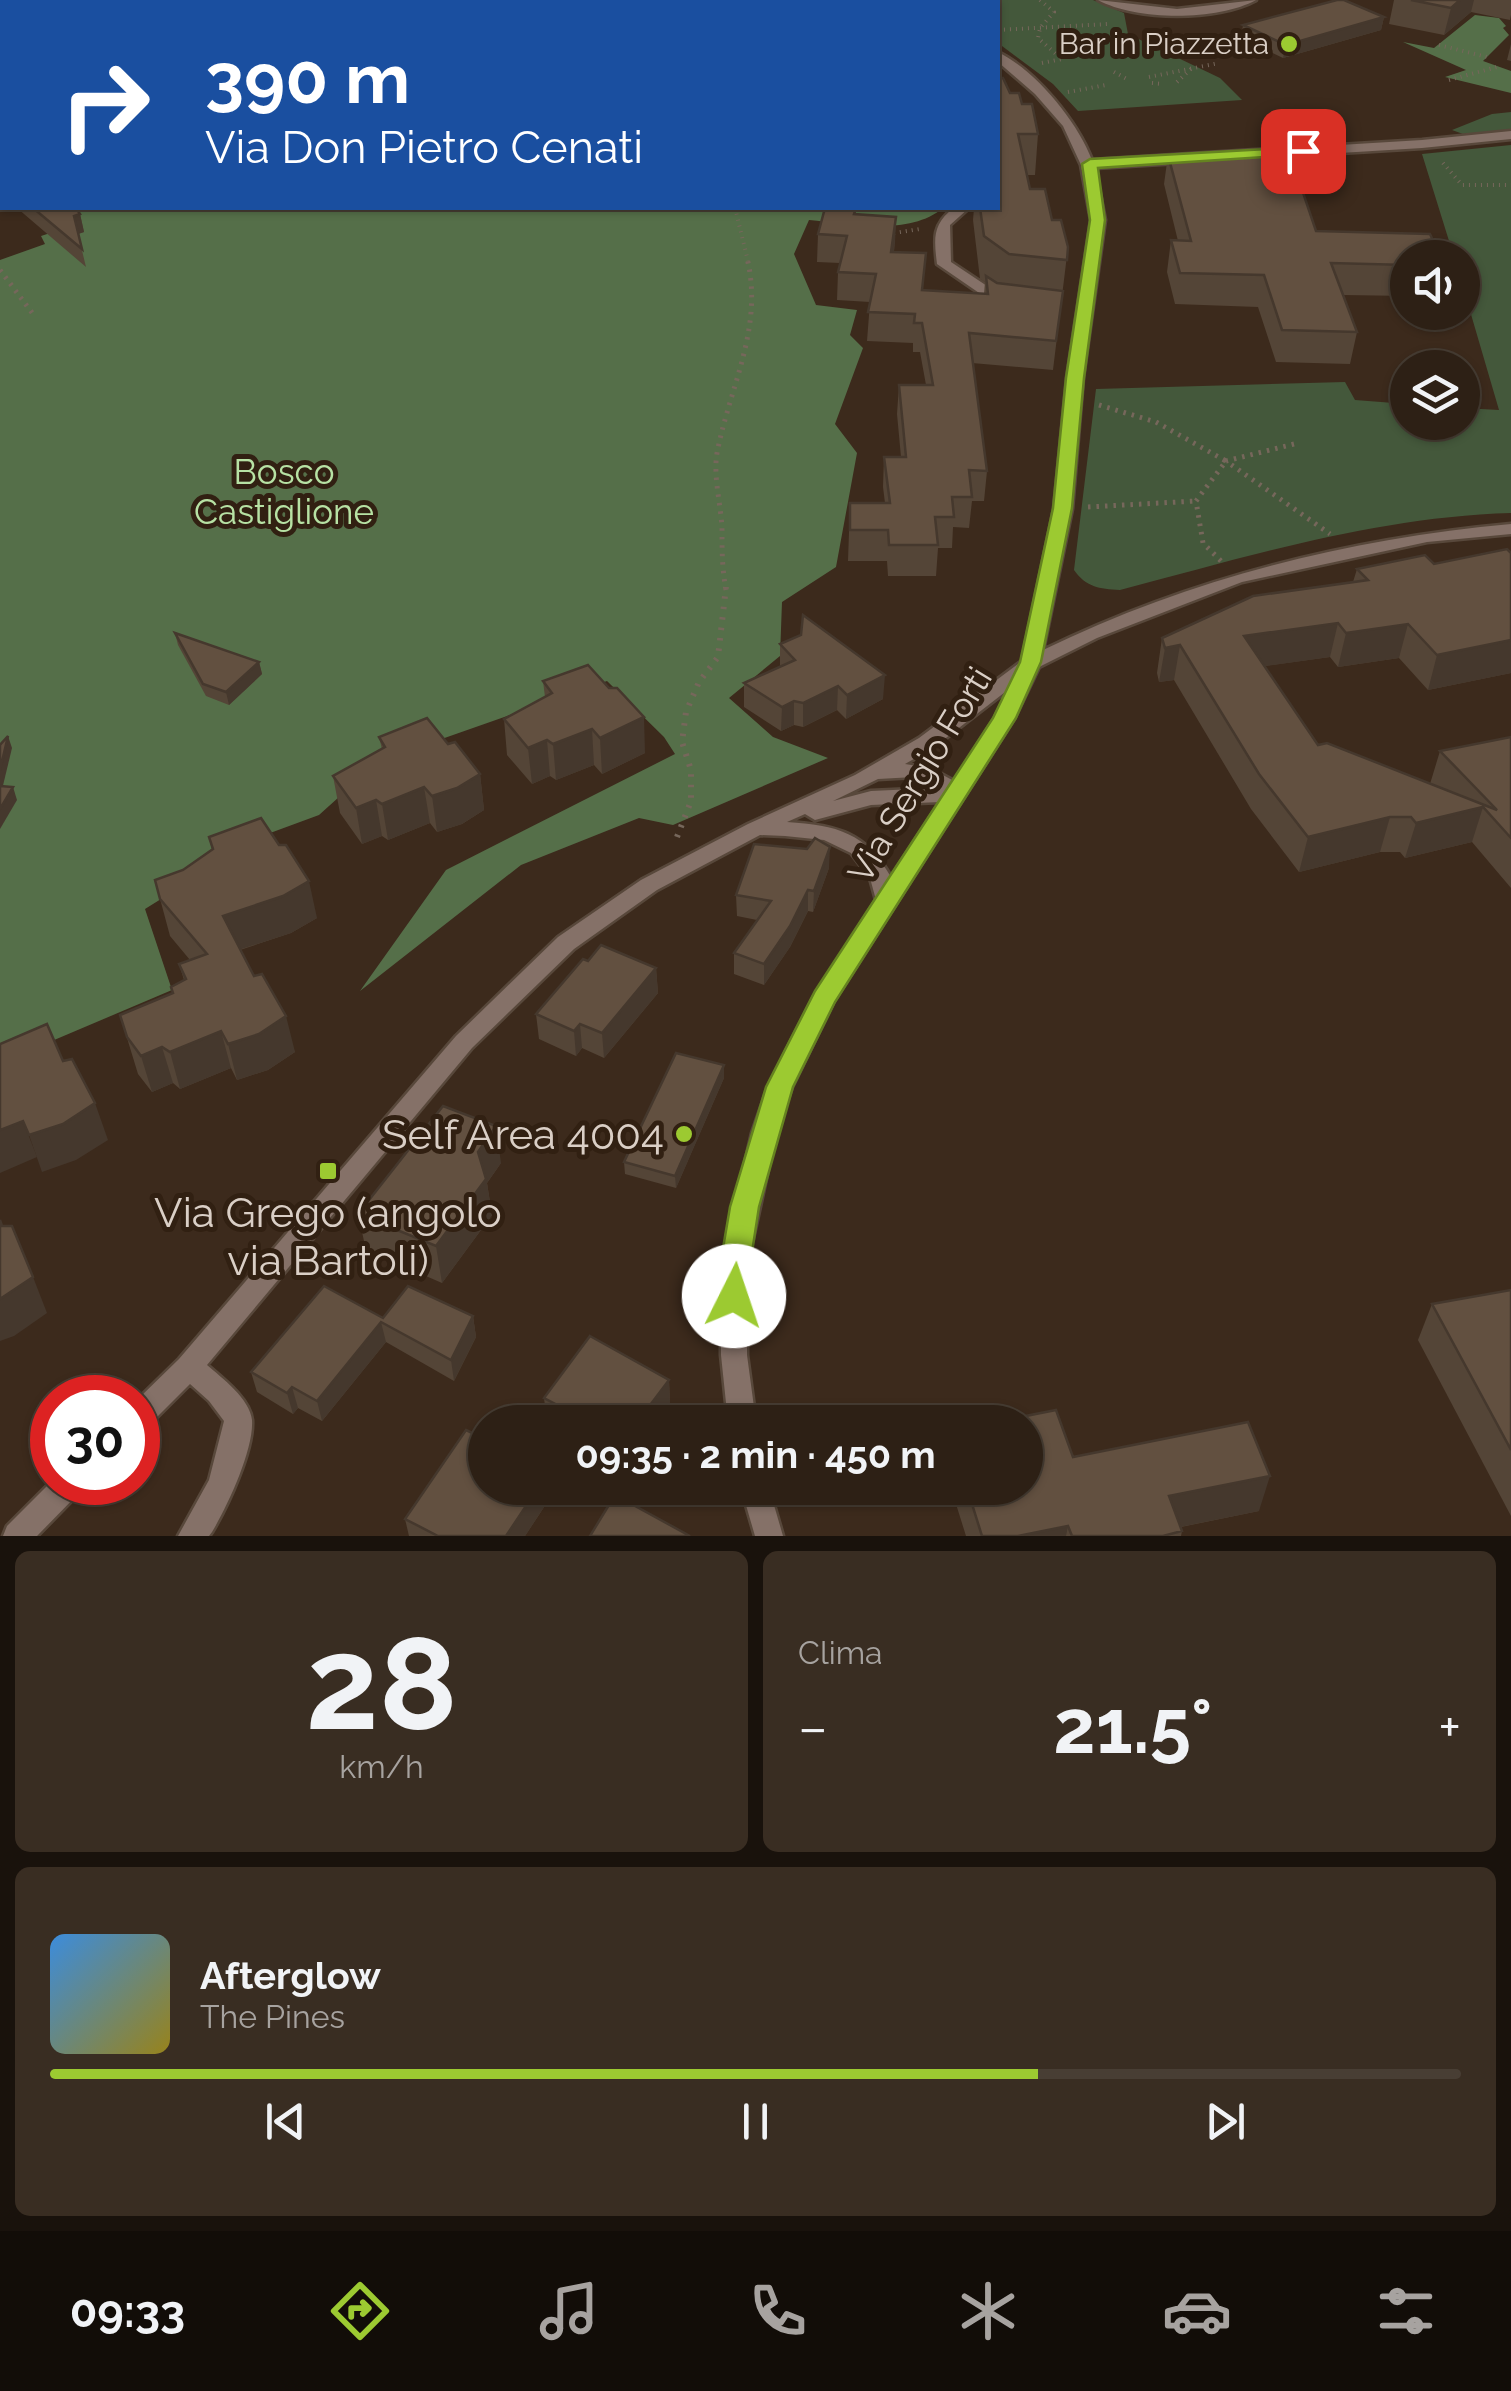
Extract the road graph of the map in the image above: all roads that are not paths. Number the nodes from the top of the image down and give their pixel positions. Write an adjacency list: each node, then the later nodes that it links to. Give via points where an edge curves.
1 (1104, 0): 2 (street, via 1179,14)
2 (1250, 0)
3 (1000, 58): 5 (street, Via Sergio Forti, via 1055,106)
4 (1511, 134): 5 (street)
5 (1090, 164): 9 (street, Via Sergio Forti, via 1098,220)
6 (958, 210): 7 (street, via 940,225 944,264 1000,304)
7 (1020, 307)
8 (1066, 312): 9 (street)
9 (1085, 314): 11 (street, Via Sergio Forti, via 1063,508)
10 (1511, 529): 11 (street, via 1428,538 1238,578)
11 (1031, 662): 12 (street, via 926,743); 13 (street, Via Sergio Forti)
12 (862, 780): 13 (street, via 909,768 940,778); 14 (street)
13 (958, 794): 14 (street, via 871,798); 15 (street, Via Sergio Forti)
14 (755, 829): 15 (street, via 803,829 846,839 882,872); 16 (street, via 635,894 518,987)
15 (888, 901): 18 (street, Via Sergio Forti, via 800,1042 764,1133 734,1266)
16 (189, 1367): 17 (street); 22 (street, via 238,1419 232,1457)
17 (160, 1396)
18 (740, 1405)
19 (48, 1505): 21 (street)
20 (760, 1505): 23 (street)
21 (17, 1536)
22 (192, 1536)
23 (768, 1536)

